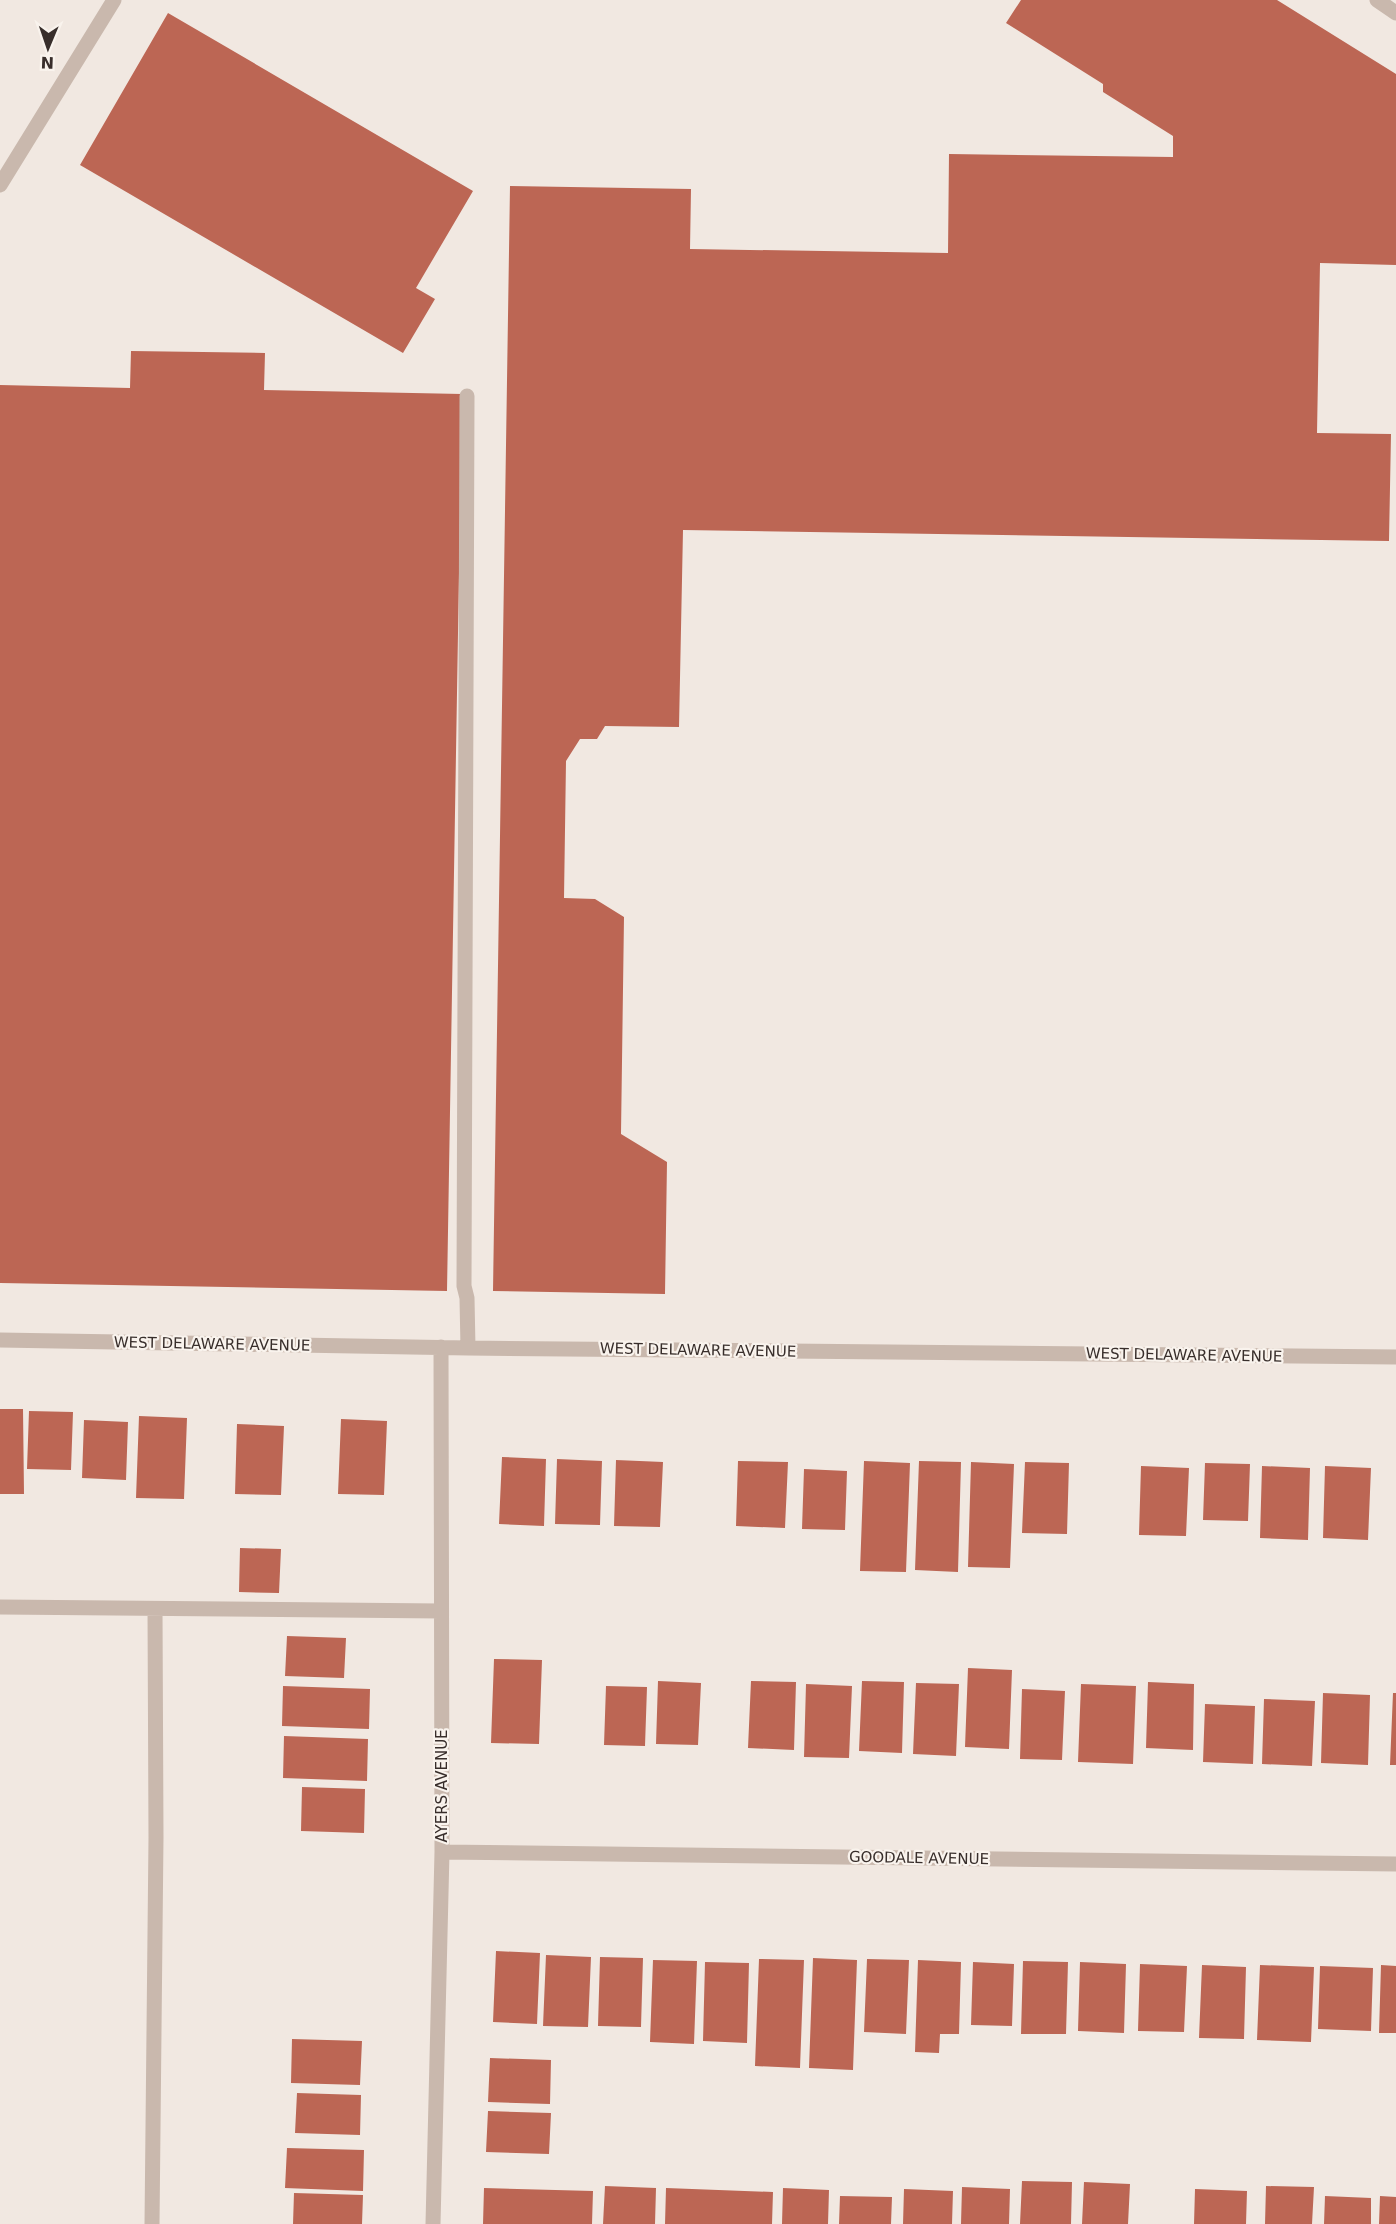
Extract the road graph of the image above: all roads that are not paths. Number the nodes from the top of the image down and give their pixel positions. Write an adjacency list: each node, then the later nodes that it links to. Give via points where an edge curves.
1 (114, 0): 4 (street)
2 (1377, 0): 3 (street)
3 (1396, 13)
4 (0, 185)
5 (466, 396): 8 (street, via 464,1286)
6 (0, 1340): 7 (street, WEST DELAWARE AVENUE)
7 (441, 1347): 8 (street, WEST DELAWARE AVENUE); 12 (street, AYERS AVENUE)
8 (468, 1348): 9 (street, WEST DELAWARE AVENUE)
9 (1396, 1357)
10 (0, 1607): 11 (street)
11 (155, 1609): 12 (street); 15 (street)
12 (441, 1611): 13 (street, AYERS AVENUE)
13 (442, 1852): 14 (street, GOODALE AVENUE); 16 (street, AYERS AVENUE)
14 (1396, 1864)
15 (152, 2224)
16 (434, 2224)

